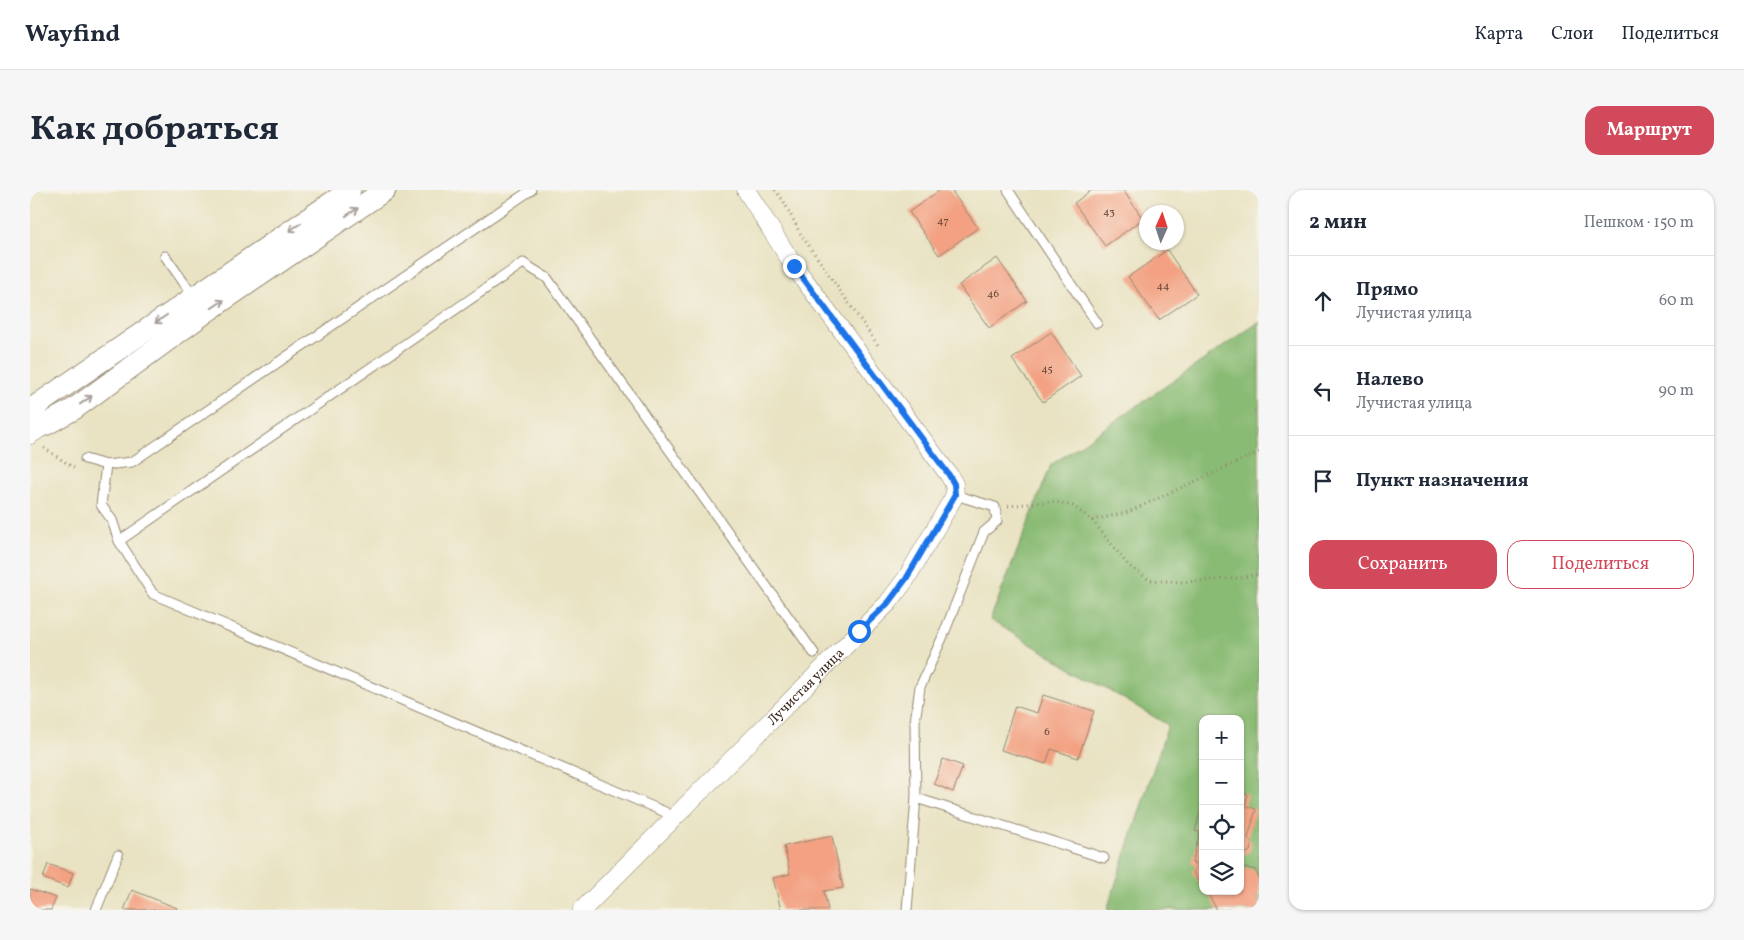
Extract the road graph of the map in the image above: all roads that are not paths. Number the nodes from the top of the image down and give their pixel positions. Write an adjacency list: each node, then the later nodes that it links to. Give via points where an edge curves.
1 (350, 190): 7 (street, one-way to 7)
2 (385, 190): 10 (street, one-way to 2, via 74,409 206,312)
3 (530, 190): 12 (lane, via 132,462)
4 (746, 190): 13 (street, via 794,266 949,475)
5 (1008, 190): 8 (lane)
6 (165, 256): 7 (lane)
7 (194, 297): 9 (street, one-way to 9)
8 (1097, 323)
9 (30, 410)
10 (35, 425)
11 (84, 459): 12 (lane)
12 (106, 465): 14 (lane, via 101,505 112,520)
13 (955, 495): 16 (lane, via 995,507 996,521 984,532 920,687 914,722); 21 (street, Лучистая улица, via 906,579 888,603)
14 (119, 541): 15 (lane, via 523,263 547,278); 17 (lane, via 153,594)
15 (814, 653)
16 (916, 798): 19 (lane); 22 (lane)
17 (665, 812)
18 (118, 855): 20 (lane)
19 (1104, 858)
20 (96, 910)
21 (582, 910)
22 (907, 910)

